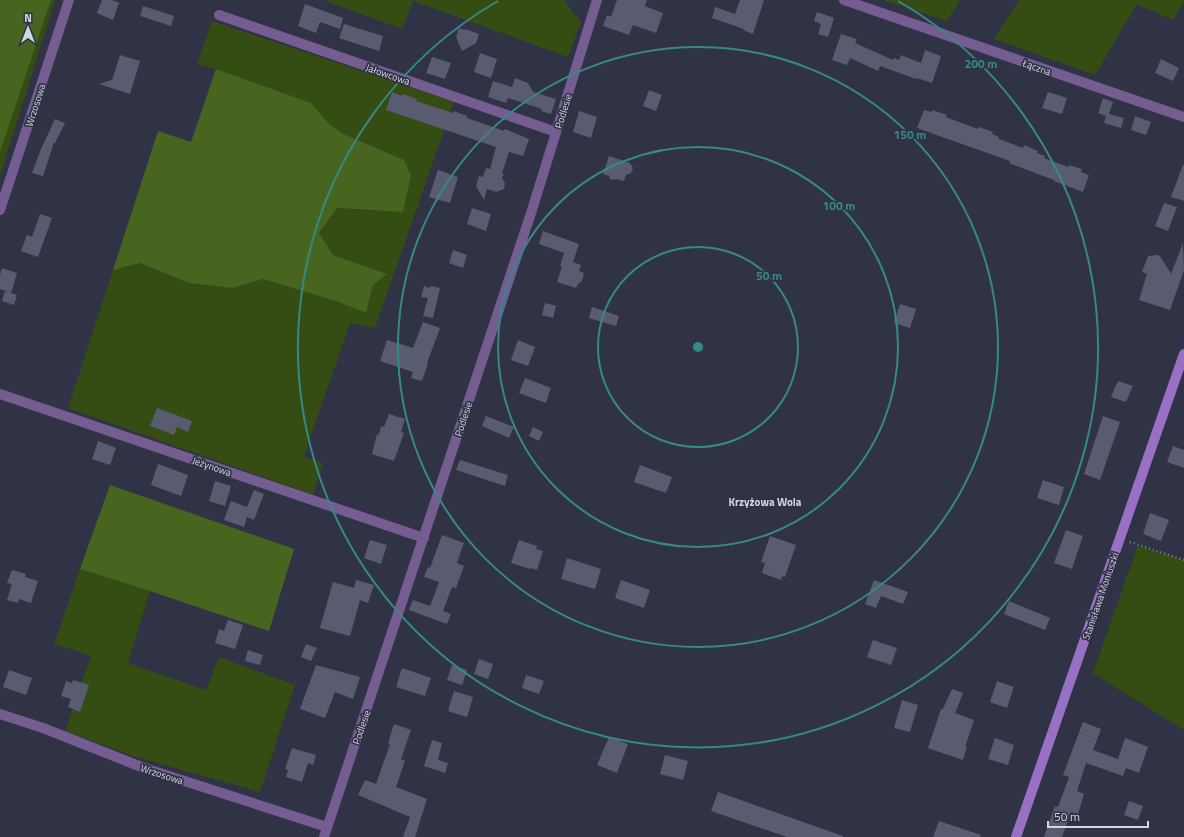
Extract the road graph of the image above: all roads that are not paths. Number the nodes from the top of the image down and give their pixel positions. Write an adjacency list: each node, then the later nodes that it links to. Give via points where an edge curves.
1 (69, 0): 7 (street, Wrzosowa)
2 (597, 0): 6 (street, Podlesie)
3 (844, 0): 5 (street, Łączna)
4 (219, 15): 6 (street, Jałowcowa)
5 (1184, 117)
6 (556, 132): 11 (street, Podlesie)
7 (0, 210)
8 (1184, 354): 9 (street, Stanisława Moniuszki)
9 (1182, 366): 15 (street, Stanisława Moniuszki)
10 (0, 394): 11 (street, Jeżynowa)
11 (424, 538): 13 (street, Podlesie)
12 (0, 714): 13 (street, Wrzosowa, via 144,768)
13 (327, 827): 14 (street, Podlesie)
14 (324, 837)
15 (1016, 837)

